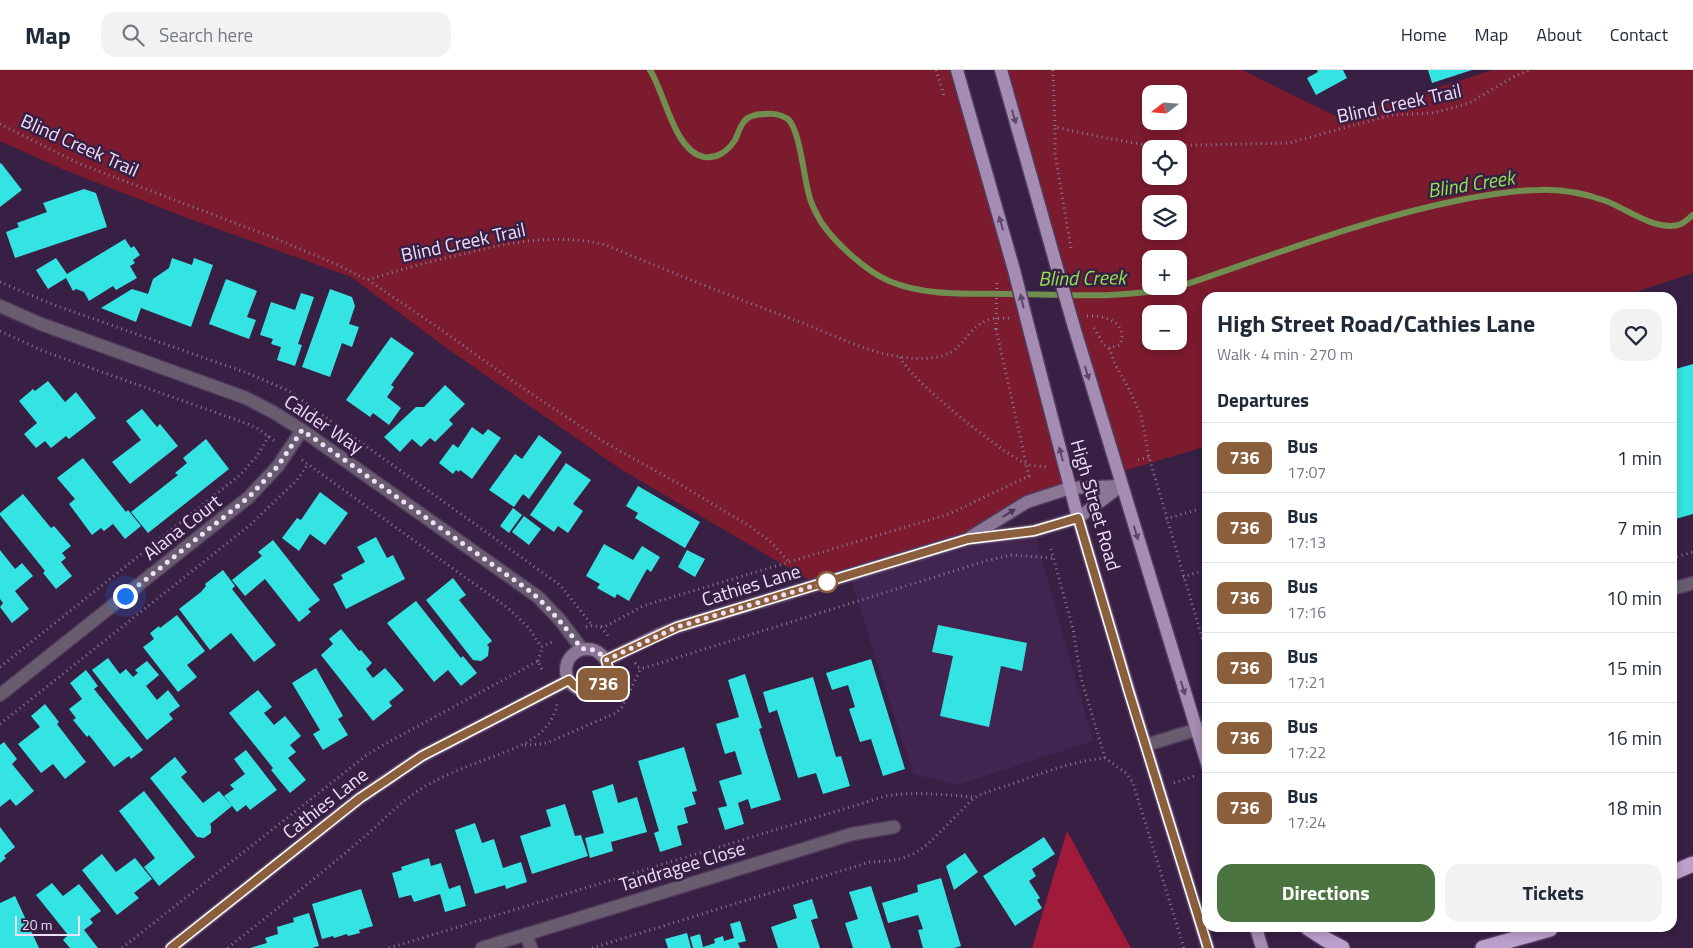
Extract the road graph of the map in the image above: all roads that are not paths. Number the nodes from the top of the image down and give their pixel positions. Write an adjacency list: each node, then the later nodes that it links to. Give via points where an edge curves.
1 (957, 70): 6 (main road, High Street Road, one-way to 1, bridge, via 1014,270)
2 (1001, 70): 5 (main road, High Street Road, one-way to 5, bridge)
3 (0, 306): 4 (street, Calder Way, via 246,398)
4 (302, 430): 11 (street, Calder Way, via 532,593 560,620); 14 (street, Alana Court, via 278,466 249,497)
5 (1121, 486): 6 (street, Cathies Lane); 7 (street, Cathies Lane); 15 (main road, High Street Road, one-way to 15)
6 (1070, 488): 7 (main road, High Street Road); 8 (street, Cathies Lane, one-way to 6, via 1027,502)
7 (1078, 518): 8 (street, Cathies Lane, via 1034,531); 16 (main road, High Street Road)
8 (968, 539): 12 (street, Cathies Lane, via 677,627)
9 (1693, 583): 10 (street)
10 (1677, 588)
11 (582, 649): 12 (street, via 595,650); 13 (street, via 568,662)
12 (606, 660): 13 (street, via 606,681 594,690 580,690)
13 (569, 680): 27 (street, Cathies Lane, via 422,756 360,798)
14 (0, 695)
15 (1202, 727): 16 (street)
16 (1146, 745): 20 (main road, High Street Road)
17 (894, 827): 26 (street, Tandragee Close, via 852,834)
18 (1693, 864): 19 (highway)
19 (1677, 871)
20 (1202, 928)
21 (1203, 932): 30 (main road, High Street Road)
22 (1257, 932): 31 (main road)
23 (1314, 932): 32 (highway)
24 (1538, 932): 33 (highway)
25 (1544, 932): 34 (highway)
26 (526, 934): 28 (street, Tandragee Close); 29 (street)
27 (170, 948)
28 (482, 948)
29 (531, 948)
30 (1208, 948)
31 (1262, 948)
32 (1342, 948)
33 (1483, 948)
34 (1514, 948)

